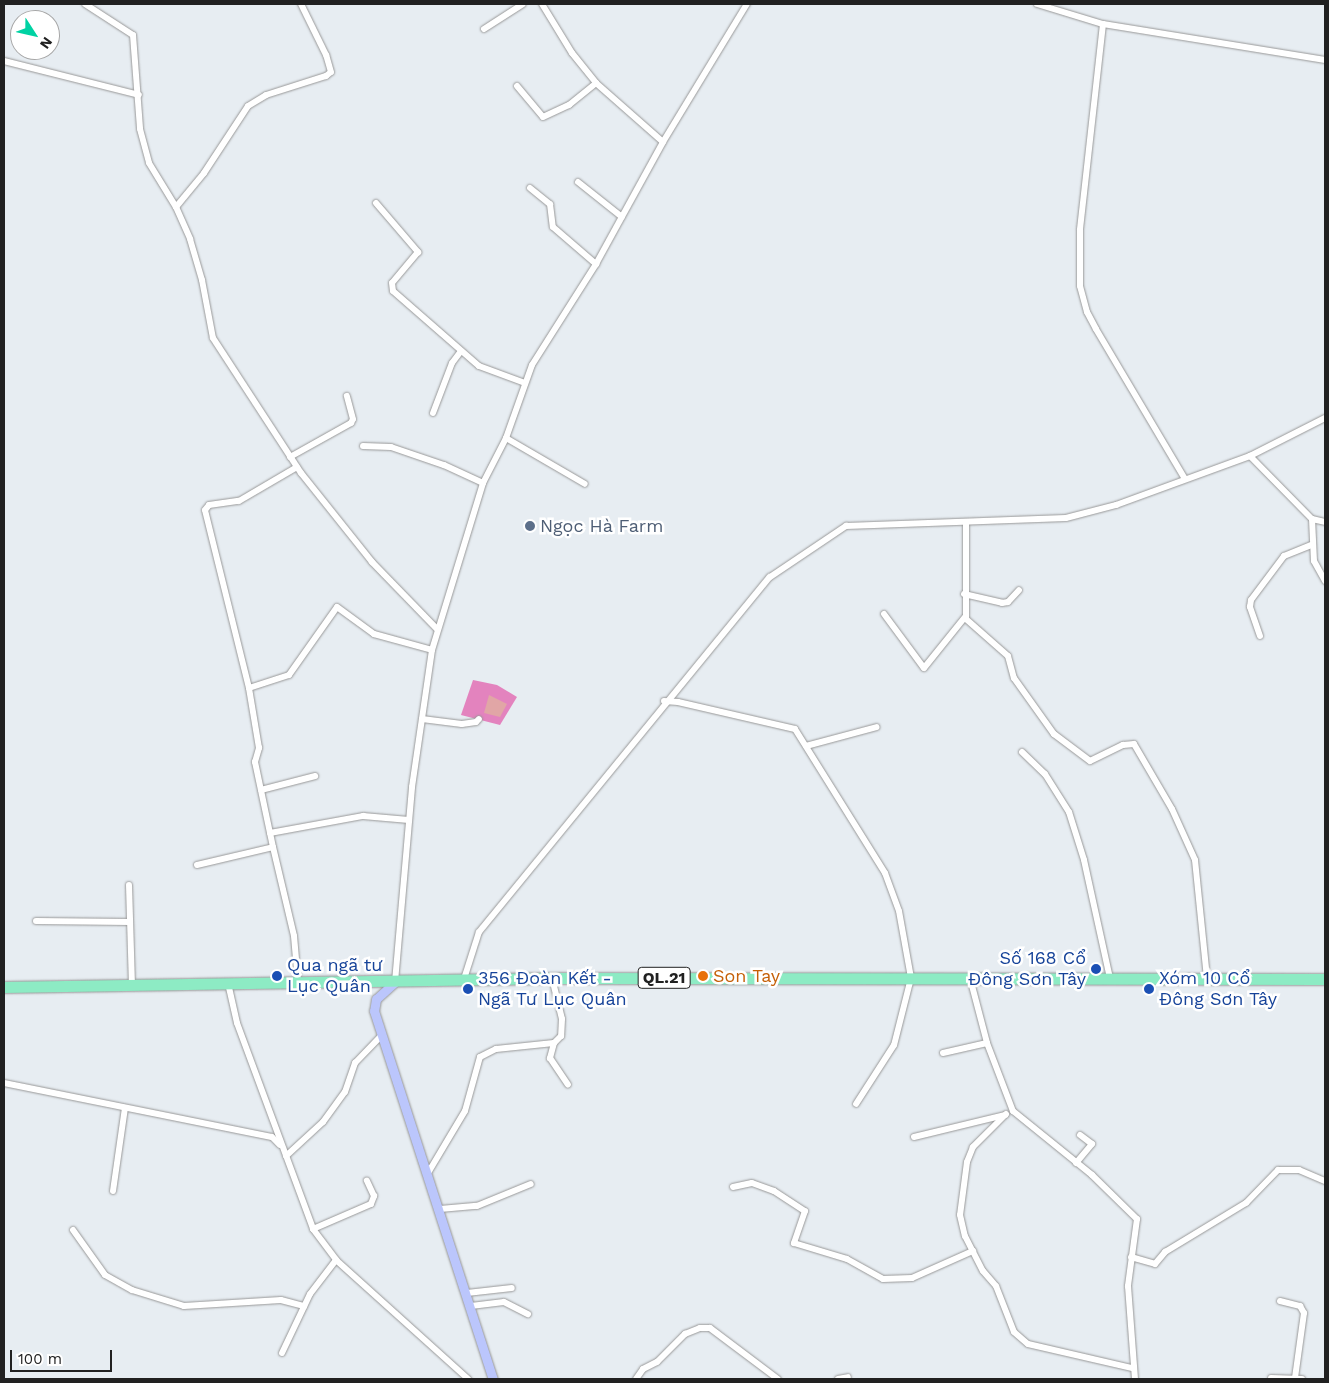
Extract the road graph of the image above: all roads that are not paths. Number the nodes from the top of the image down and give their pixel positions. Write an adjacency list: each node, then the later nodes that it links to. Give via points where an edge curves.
1 (85, 4): 13 (street, via 133,35)
2 (301, 4): 18 (street, via 322,45 331,72 266,95 248,106 204,173)
3 (524, 4): 8 (street)
4 (542, 4): 11 (street, via 572,53)
5 (747, 4): 14 (street)
6 (1037, 4): 7 (street)
7 (1103, 24): 9 (street); 31 (street, via 1080,230 1080,286 1092,321)
8 (484, 29)
9 (1325, 60)
10 (4, 61): 13 (street)
11 (596, 83): 12 (street, via 569,105 543,117); 14 (street)
12 (517, 86)
13 (139, 95): 18 (street, via 140,129 149,164)
14 (663, 142): 19 (street)
15 (578, 182): 19 (street)
16 (530, 188): 20 (street, via 550,204 553,226)
17 (376, 202): 21 (street, via 418,252 392,283 392,290)
18 (176, 207): 29 (street, via 202,280 213,338)
19 (622, 217): 20 (street)
20 (596, 264): 22 (street, via 532,366)
21 (461, 351): 22 (street, via 479,366); 24 (street, via 452,363)
22 (525, 383): 26 (street)
23 (347, 396): 29 (street, via 354,419 351,423)
24 (433, 413)
25 (1325, 418): 28 (street)
26 (506, 438): 32 (street); 33 (street)
27 (363, 446): 32 (street, via 391,447 444,465)
28 (1250, 456): 31 (street); 34 (street)
29 (290, 457): 30 (street)
30 (297, 467): 43 (street, via 372,562); 46 (street, via 239,502 209,506 204,510)
31 (1185, 480): 35 (street, via 1116,505 1066,518)
32 (482, 483): 43 (street)
33 (585, 484)
34 (1312, 519): 36 (street); 37 (street)
35 (966, 522): 40 (street); 47 (street, via 846,526 770,577)
36 (1325, 522)
37 (1313, 544): 38 (street, via 1314,561); 44 (street, via 1284,556 1251,600 1250,607)
38 (1325, 581)
39 (1019, 590): 40 (street, via 1008,602 1002,603)
40 (964, 594): 42 (street)
41 (884, 614): 42 (street, via 924,668)
42 (965, 617): 67 (street, via 1008,656 1014,678 1050,730 1085,760 1093,761 1126,744 1137,747 1196,860)
43 (438, 629): 45 (street)
44 (1260, 636)
45 (432, 650): 46 (street, via 374,634 337,608 289,675 282,680); 49 (street)
46 (249, 688): 54 (street, via 259,748 255,762)
47 (664, 701): 51 (street, via 795,730); 66 (street, via 479,932)
48 (479, 718): 49 (street, via 476,722 462,724)
49 (422, 719): 55 (street)
50 (877, 727): 51 (street)
51 (806, 746): 63 (street, via 821,776 876,855 899,911)
52 (1022, 752): 65 (street, via 1045,774 1069,812 1084,860)
53 (315, 776): 54 (street)
54 (261, 790): 56 (street)
55 (409, 820): 56 (street, via 364,816); 70 (street)
56 (270, 833): 57 (street)
57 (273, 847): 58 (street); 69 (street, via 294,936)
58 (197, 865)
59 (128, 885): 61 (street)
60 (36, 921): 61 (street)
61 (130, 922): 72 (street)
62 (552, 978): 63 (highway, QL.21); 66 (highway, QL.21); 75 (street, via 562,1019 561,1036)
63 (911, 978): 64 (highway, QL.21); 80 (street, via 894,1045)
64 (970, 978): 65 (highway, QL.21); 76 (street)
65 (1110, 978): 67 (highway, QL.21)
66 (464, 979): 70 (highway, QL.21)
67 (1207, 979): 68 (highway, QL.21)
68 (1325, 979)
69 (298, 982): 70 (highway, QL.21); 71 (highway, QL.21)
70 (395, 982): 74 (street, via 376,998 374,1011)
71 (228, 983): 72 (highway, QL.21); 86 (street, via 237,1023)
72 (132, 984): 73 (highway, QL.21)
73 (4, 987)
74 (382, 1034): 87 (street, via 355,1063 345,1092 323,1122); 89 (street)
75 (554, 1043): 79 (street, via 550,1058); 89 (street, via 496,1049 480,1057 465,1110)
76 (987, 1043): 77 (street); 82 (street)
77 (943, 1053)
78 (4, 1083): 81 (street)
79 (568, 1085)
80 (856, 1104)
81 (125, 1108): 86 (street, via 272,1137); 94 (street)
82 (1013, 1111): 83 (street); 88 (street)
83 (1006, 1114): 85 (street); 98 (street, via 973,1147 967,1162 960,1215)
84 (1080, 1135): 88 (street, via 1093,1146)
85 (914, 1137)
86 (283, 1147): 87 (street)
87 (286, 1156): 96 (street)
88 (1076, 1163): 99 (street, via 1137,1219)
89 (428, 1172): 95 (street)
90 (367, 1181): 96 (street, via 374,1196 371,1204)
91 (1325, 1181): 99 (street, via 1299,1170 1278,1170 1246,1203 1165,1252 1155,1264)
92 (531, 1184): 95 (street, via 477,1206)
93 (733, 1187): 98 (street, via 752,1184 774,1191 805,1211 794,1243 847,1259 883,1279 912,1278)
94 (113, 1191)
95 (440, 1209): 102 (street)
96 (313, 1229): 100 (street)
97 (73, 1230): 104 (street, via 105,1275 132,1290 184,1306 281,1300)
98 (973, 1250): 108 (street, via 996,1286 1014,1332 1028,1344)
99 (1131, 1257): 108 (street, via 1128,1286)
100 (336, 1260): 104 (street); 112 (street)
101 (512, 1288): 102 (street)
102 (467, 1293): 105 (street)
103 (1280, 1301): 111 (street, via 1300,1306 1304,1313)
104 (304, 1306): 107 (street)
105 (471, 1306): 106 (street, via 504,1302); 113 (street)
106 (528, 1314)
107 (282, 1353)
108 (1132, 1368): 117 (street)
109 (848, 1377): 116 (street)
110 (1272, 1378): 111 (street)
111 (1298, 1378)
112 (468, 1379)
113 (493, 1379)
114 (636, 1379): 115 (street, via 643,1369 657,1362 685,1334 700,1328 710,1328)
115 (778, 1379)
116 (838, 1379)
117 (1135, 1379)

